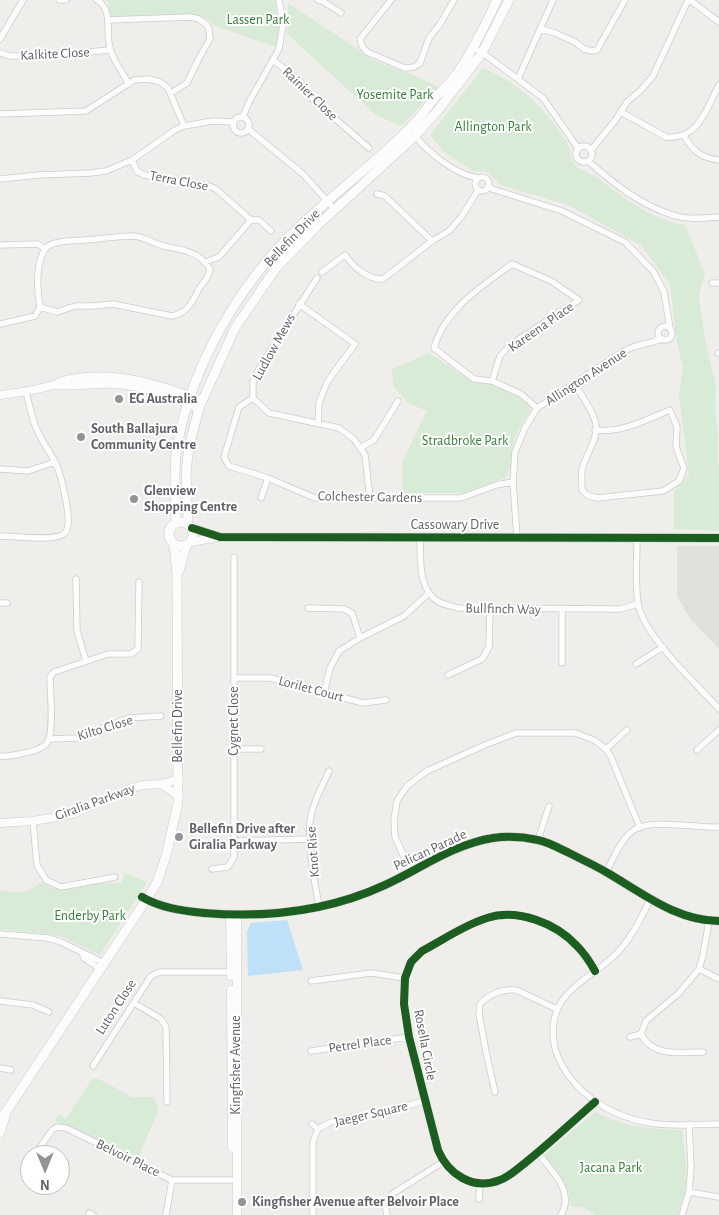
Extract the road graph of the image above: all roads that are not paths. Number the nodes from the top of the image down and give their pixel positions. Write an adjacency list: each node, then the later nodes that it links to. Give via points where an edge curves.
1 (23, 0): 18 (street)
2 (59, 0): 3 (street)
3 (66, 0)
4 (97, 0): 15 (street, via 106,9)
5 (279, 0): 23 (street, via 283,25 279,49)
6 (318, 0): 14 (street)
7 (391, 0): 8 (street, via 360,39 367,52 405,68 420,63 429,38)
8 (454, 0)
9 (498, 0): 19 (main road, Bellefin Drive)
10 (509, 0): 22 (main road, Bellefin Drive)
11 (554, 0): 17 (street)
12 (625, 0): 17 (street, via 597,50 584,49)
13 (689, 0): 16 (street); 28 (street, via 653,76)
14 (341, 13)
15 (108, 20): 20 (street); 27 (street, via 195,18 207,25 213,33 208,44 187,83)
16 (719, 22)
17 (541, 29): 24 (street)
18 (0, 39)
19 (473, 47): 22 (street); 34 (main road, Bellefin Drive)
20 (110, 50): 21 (street, Kalkite Close, via 43,56); 25 (street)
21 (0, 53)
22 (482, 53): 24 (street); 34 (main road, Bellefin Drive, via 451,94)
23 (272, 60): 30 (street); 36 (street, Rainier Close, via 300,81 309,96)
24 (518, 79): 37 (street, via 547,102)
25 (129, 84): 27 (street, via 141,78 154,79 165,84); 29 (street, via 86,111)
26 (719, 85): 35 (street, via 700,122)
27 (171, 93): 32 (street)
28 (621, 112): 35 (street, via 666,137); 38 (street)
29 (0, 114)
30 (243, 117): 31 (street); 33 (street, via 248,121)
31 (233, 122): 32 (street, via 213,121); 33 (street, via 236,132 242,134)
32 (184, 126): 39 (street)
33 (248, 129): 47 (street, via 303,174)
34 (412, 133): 42 (street, via 444,162); 47 (main road, Bellefin Drive); 48 (main road, Bellefin Drive)
35 (684, 136): 40 (street, via 701,156)
36 (369, 148)
37 (578, 148): 38 (street, via 585,146); 41 (street, via 576,158)
38 (590, 150): 41 (street, via 592,156)
39 (132, 160): 43 (street, via 106,171); 50 (street, Terra Close, via 144,175 216,189)
40 (719, 160)
41 (588, 161): 49 (street, via 629,194 672,215)
42 (477, 178): 44 (street, via 487,178); 45 (street, via 475,185)
43 (0, 180)
44 (488, 186): 45 (street, via 485,190); 62 (street, via 562,211 625,242 653,271 664,292)
45 (478, 190): 52 (street, via 449,231)
46 (377, 194): 52 (street, via 385,196)
47 (327, 202): 48 (street); 72 (main road, Bellefin Drive, via 273,254 247,287 215,338)
48 (335, 210): 74 (main road, Bellefin Drive, via 271,276 226,344)
49 (719, 217)
50 (250, 220): 51 (street, Terra Close, via 259,220); 55 (street, via 219,257)
51 (271, 231)
52 (432, 241): 56 (street, via 383,279 375,280 350,263 345,255)
53 (3, 245): 54 (street, via 38,244)
54 (45, 249): 55 (street, via 66,241 135,236 194,253); 61 (street, via 36,285)
55 (205, 262): 61 (street, via 210,270 208,279 181,314 172,316 113,304 75,306 57,312)
56 (322, 272)
57 (317, 278): 60 (street, Ludlow Mews)
58 (712, 283): 59 (street)
59 (719, 283)
60 (299, 304): 71 (street, Ludlow Mews, via 256,374); 76 (street, via 355,344 327,382)
61 (40, 307): 63 (street, via 35,316)
62 (668, 316): 64 (street); 65 (street)
63 (0, 324)
64 (663, 327): 65 (street); 66 (street, via 659,331)
65 (670, 329): 66 (street, via 670,337)
66 (661, 337): 68 (street, Allington Avenue, via 624,351)
67 (492, 381): 67 (street, Kareena Place, via 500,356 510,345 579,300 551,281 512,264 467,297 438,334 434,348 474,378); 75 (street, via 521,394)
68 (574, 383): 75 (street, Allington Avenue); 77 (street, via 587,404)
69 (26, 392): 70 (street); 72 (street, via 55,385 105,383); 79 (street, via 35,425)
70 (0, 395)
71 (253, 398): 76 (street, Ludlow Mews, via 269,413); 81 (street, Colchester Gardens, via 238,407 224,457 229,466)
72 (190, 400): 74 (street); 85 (main road, Bellefin Drive, via 176,457)
73 (398, 401): 78 (street, via 374,440)
74 (200, 404): 86 (main road, Bellefin Drive, via 186,462)
75 (537, 408): 82 (street, Allington Avenue, via 515,452)
76 (318, 423): 78 (street, Ludlow Mews, via 339,428)
77 (595, 430): 77 (street, via 632,426 670,410 677,428 676,447 684,468 679,481 663,492 597,498 587,495 582,490 582,471)
78 (360, 448): 84 (street, Ludlow Mews, via 365,455)
79 (55, 462): 80 (street, via 28,471); 87 (street, via 62,479 68,525 65,533 56,538)
80 (0, 469)
81 (268, 478): 83 (street); 84 (street, Colchester Gardens, via 315,498)
82 (513, 482): 84 (street, Colchester Gardens, via 461,498); 89 (street, Allington Avenue)
83 (261, 498)
84 (370, 498)
85 (176, 523): 86 (main road, via 184,522); 93 (main road, via 169,531)
86 (190, 526): 88 (street, Cassowary Drive); 94 (main road, via 194,535)
87 (0, 536)
88 (220, 536): 90 (street, Cassowary Drive); 94 (street, Cassowary Drive)
89 (517, 536): 90 (street, Cassowary Drive); 91 (street, Cassowary Drive)
90 (420, 538): 99 (street, via 421,577)
91 (637, 538): 92 (street, Cassowary Drive); 102 (street)
92 (719, 538)
93 (174, 544): 94 (main road, via 181,547); 96 (main road, Bellefin Drive)
94 (189, 544): 96 (main road, Bellefin Drive)
95 (234, 557): 112 (street, Cygnet Close)
96 (177, 576): 126 (main road, Bellefin Drive)
97 (76, 579): 108 (street, via 77,631)
98 (139, 582): 108 (street, via 138,649 131,654 108,654)
99 (429, 593): 104 (street, Bullfinch Way, via 439,601 458,608); 106 (street, via 404,616)
100 (0, 603): 101 (street)
101 (7, 603)
102 (638, 604): 105 (street, Bullfinch Way, via 620,609); 107 (street)
103 (308, 608): 106 (street, via 344,609 352,613)
104 (490, 608): 105 (street, Bullfinch Way); 111 (street, via 489,647 482,659)
105 (562, 609): 109 (street)
106 (360, 638): 113 (street, via 339,651 330,668)
107 (662, 647): 110 (street); 115 (street)
108 (86, 662): 119 (street, via 54,672 50,678)
109 (562, 663)
110 (636, 664)
111 (448, 675)
112 (234, 678): 113 (street, Lorilet Court, via 271,678); 120 (street, Cygnet Close)
113 (324, 693): 114 (street, Lorilet Court, via 363,703)
114 (386, 700)
115 (719, 709)
116 (162, 716): 119 (street, Kilto Close, via 128,718 78,738)
117 (627, 730): 122 (street)
118 (719, 730): 123 (street)
119 (49, 739): 124 (street, via 35,751)
120 (234, 749): 121 (street); 136 (street, Cygnet Close)
121 (261, 749)
122 (606, 749): 133 (street); 138 (street, via 575,733 516,733 427,771 407,786 398,802 394,820 395,837)
123 (697, 750)
124 (0, 756)
125 (329, 771): 134 (street, Knot Rise, via 314,806)
126 (179, 779): 127 (street, Giralia Parkway); 128 (main road, Bellefin Drive)
127 (161, 784): 128 (street); 130 (street, Giralia Parkway, via 132,788 75,813)
128 (179, 796): 141 (main road, Bellefin Drive, via 159,874)
129 (549, 806): 135 (street)
130 (33, 821): 131 (street, Giralia Parkway); 140 (street, via 37,864 46,880 61,887)
131 (0, 823)
132 (719, 827): 133 (street, via 647,824)
133 (640, 828): 139 (street, via 629,833)
134 (310, 839): 136 (street); 143 (street, Knot Rise)
135 (538, 840): 138 (street, Pelican Parade, via 510,837 474,842); 139 (street, Pelican Parade)
136 (234, 841): 137 (street, Cygnet Close, via 234,857 228,867)
137 (212, 869)
138 (411, 872): 143 (street, Pelican Parade, via 361,895)
139 (606, 872): 142 (street, Pelican Parade)
140 (115, 877)
141 (146, 896): 144 (street, Pelican Parade, via 182,911); 148 (main road, Bellefin Drive)
142 (650, 900): 145 (street, Pelican Parade); 150 (street, via 629,937 612,958)
143 (319, 906): 144 (street, Pelican Parade)
144 (234, 915): 151 (street, Kingfisher Avenue)
145 (709, 921): 146 (street, Pelican Parade); 149 (street)
146 (719, 921)
147 (0, 934): 148 (street, via 61,942)
148 (100, 965): 171 (main road, Bellefin Drive)
149 (698, 969): 153 (street); 159 (street, via 680,993 646,1021)
150 (595, 971): 152 (street, Rosella Circle, via 578,946 559,931 522,916 504,914 479,920 422,951 411,962); 157 (street, via 566,996)
151 (234, 972): 156 (street, Luton Close, via 160,972 151,976); 181 (street, Kingfisher Avenue)
152 (405, 978): 154 (street, via 371,973); 161 (street, Rosella Circle, via 403,990)
153 (719, 979)
154 (311, 981)
155 (0, 1001): 158 (street)
156 (134, 1003): 164 (street, Luton Close); 169 (street, via 161,1019 166,1027)
157 (557, 1009): 167 (street, via 510,989 502,990 480,1004); 170 (street, via 553,1029 556,1051 570,1078)
158 (50, 1012)
159 (641, 1034): 160 (street); 163 (street, via 645,1042 656,1050)
160 (630, 1037)
161 (409, 1038): 162 (street, Petrel Place); 168 (street, Rosella Circle)
162 (311, 1051)
163 (704, 1052)
164 (93, 1066)
165 (0, 1068): 166 (street)
166 (11, 1070)
167 (495, 1092)
168 (424, 1101): 175 (street, Jaeger Square, via 331,1122); 179 (street, Rosella Circle)
169 (167, 1102)
170 (595, 1102): 173 (street, via 631,1119 651,1124); 178 (street)
171 (2, 1118): 176 (main road, Bellefin Drive)
172 (312, 1124): 175 (street, Jaeger Square)
173 (689, 1124): 174 (street); 183 (street)
174 (719, 1124)
175 (318, 1129): 189 (street, Jaeger Square, via 313,1142)
176 (0, 1133)
177 (42, 1145): 180 (street, Belvoir Place, via 52,1130 66,1128)
178 (538, 1153): 182 (street, via 499,1181); 191 (street, via 566,1194 566,1206)
179 (443, 1162): 182 (street, via 461,1178); 190 (street, via 392,1194 385,1205)
180 (172, 1180): 181 (street, Belvoir Place); 186 (street)
181 (234, 1180): 187 (street, Kingfisher Avenue); 188 (street, Kingfisher Avenue)
182 (480, 1183): 185 (street)
183 (689, 1192): 184 (street); 192 (street)
184 (719, 1197)
185 (479, 1199)
186 (166, 1215)
187 (232, 1215)
188 (237, 1215)
189 (313, 1215)
190 (387, 1215)
191 (561, 1215)
192 (682, 1215)

